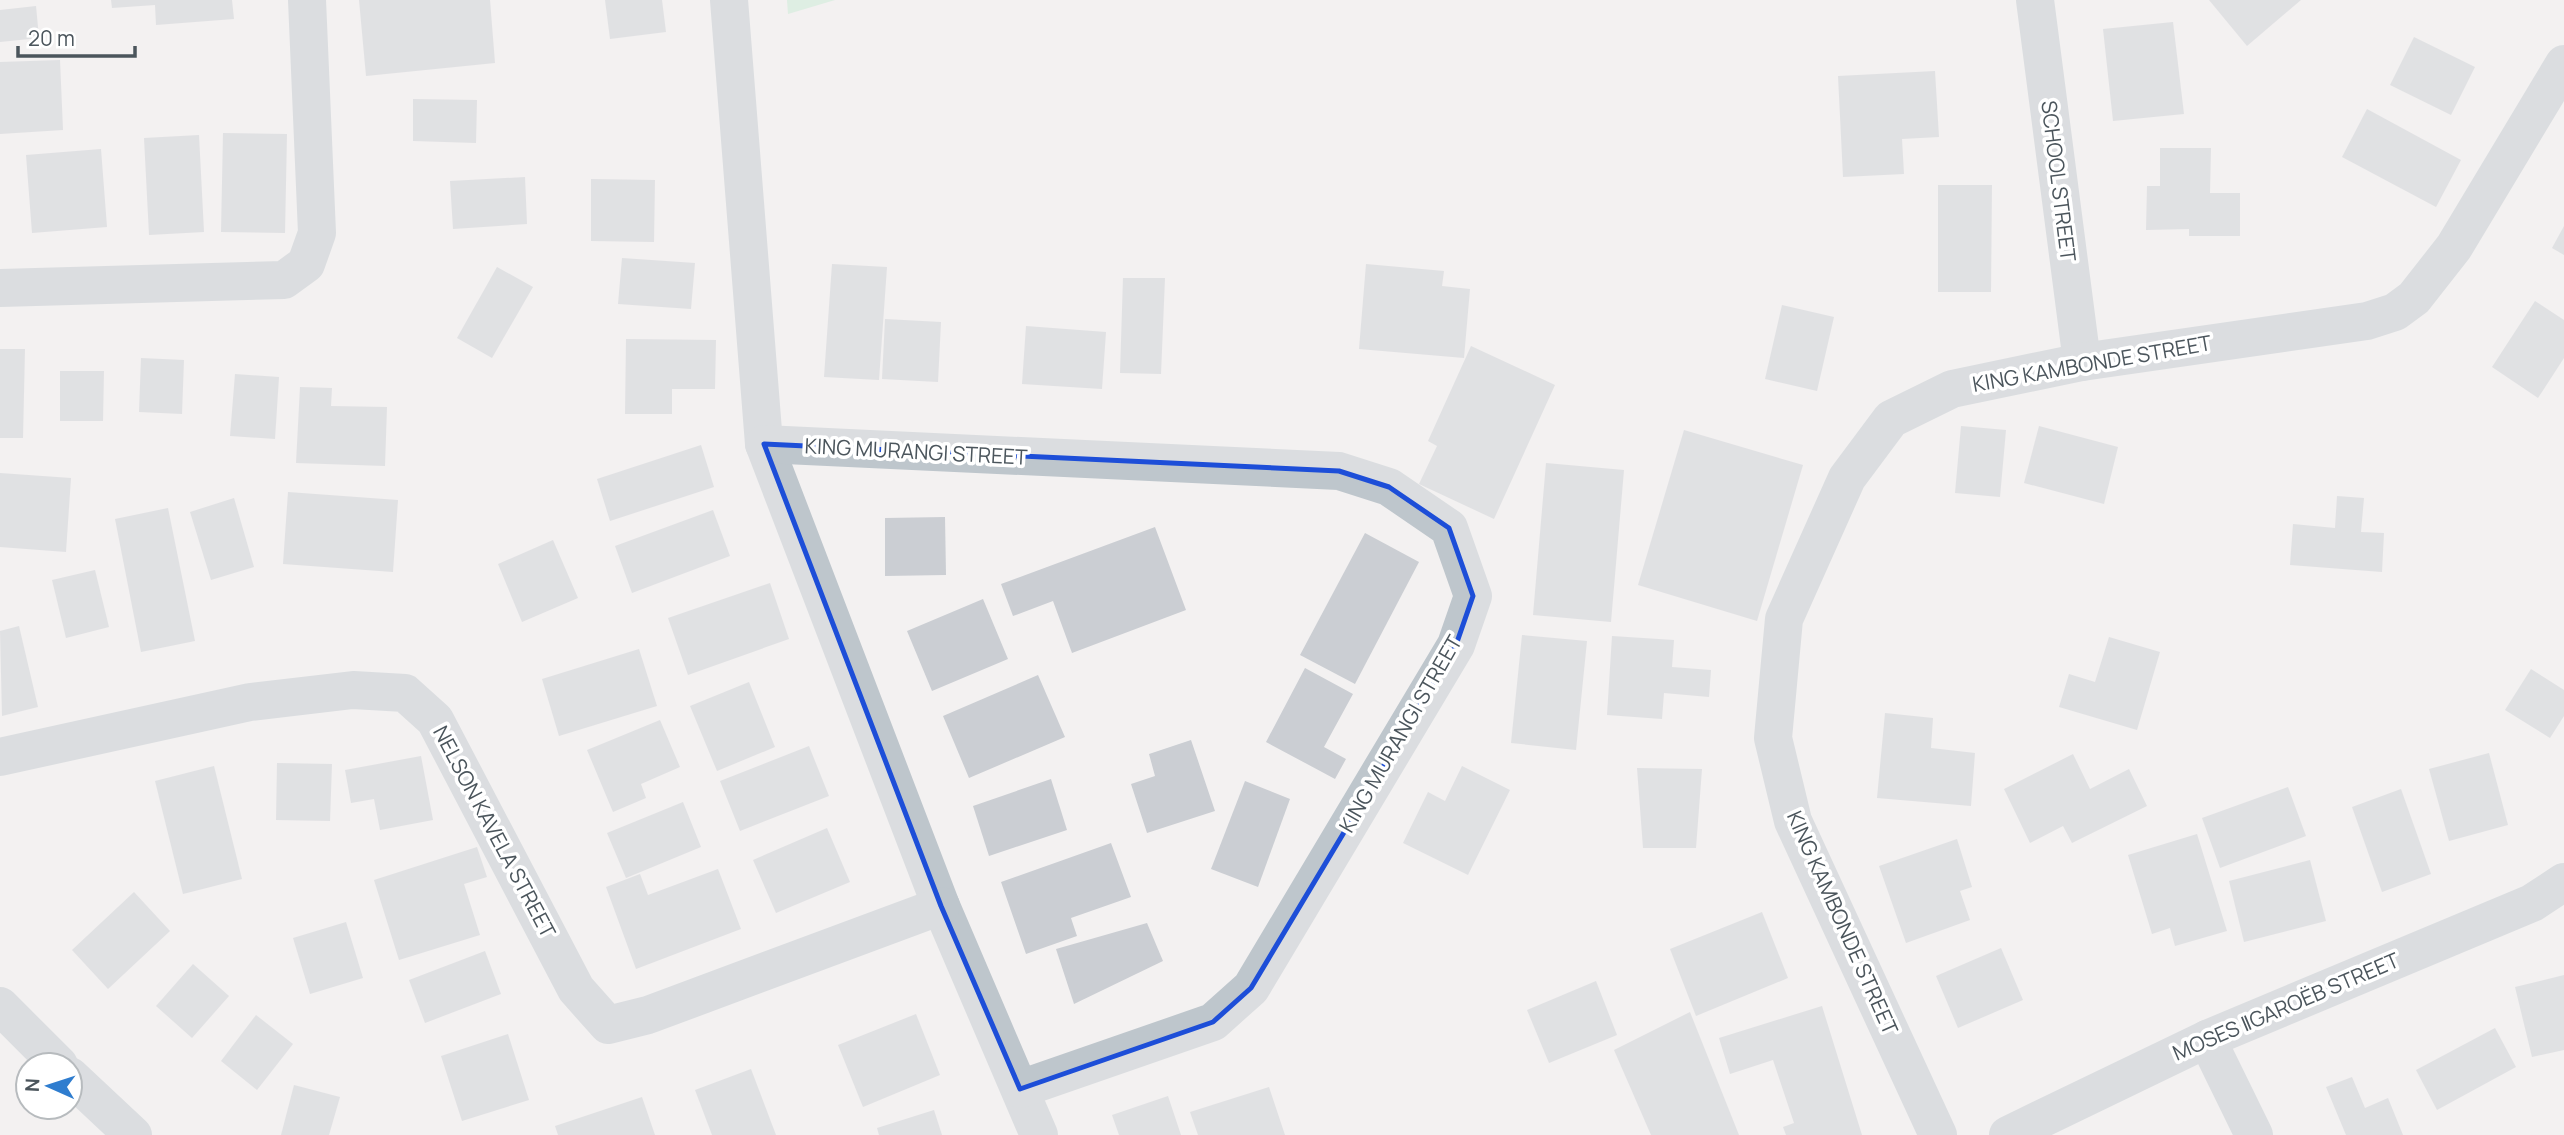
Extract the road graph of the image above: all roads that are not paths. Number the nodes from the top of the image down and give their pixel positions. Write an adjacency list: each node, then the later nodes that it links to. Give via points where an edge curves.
1 (307, 0): 5 (street, via 317,233 306,264 284,280)
2 (729, 0): 7 (street)
3 (2035, 0): 6 (street, SCHOOL STREET)
4 (2564, 64): 6 (street, KING KAMBONDE STREET, via 2454,247 2414,298 2395,312 2367,321)
5 (0, 288)
6 (2082, 362): 18 (street, KING KAMBONDE STREET, via 1952,389 1892,419 1847,478 1784,618 1773,738 1793,821)
7 (764, 444): 10 (street); 15 (street, KING MURANGI STREET, via 1339,471 1389,487 1449,528 1472,596 1456,645 1251,988 1213,1022)
8 (0, 757): 10 (street, NELSON KAVELA STREET, via 250,702 353,690 405,693 435,720 576,989 608,1025)
9 (2564, 882): 12 (street, MOSES ǁGAROËB STREET, via 2532,903)
10 (941, 906): 15 (street)
11 (0, 1006): 13 (street)
12 (2207, 1039): 19 (street, MOSES ǁGAROËB STREET); 20 (street)
13 (45, 1051)
14 (84, 1089): 16 (street)
15 (1020, 1089): 17 (street)
16 (133, 1135)
17 (1040, 1135)
18 (1938, 1135)
19 (2008, 1135)
20 (2254, 1135)

